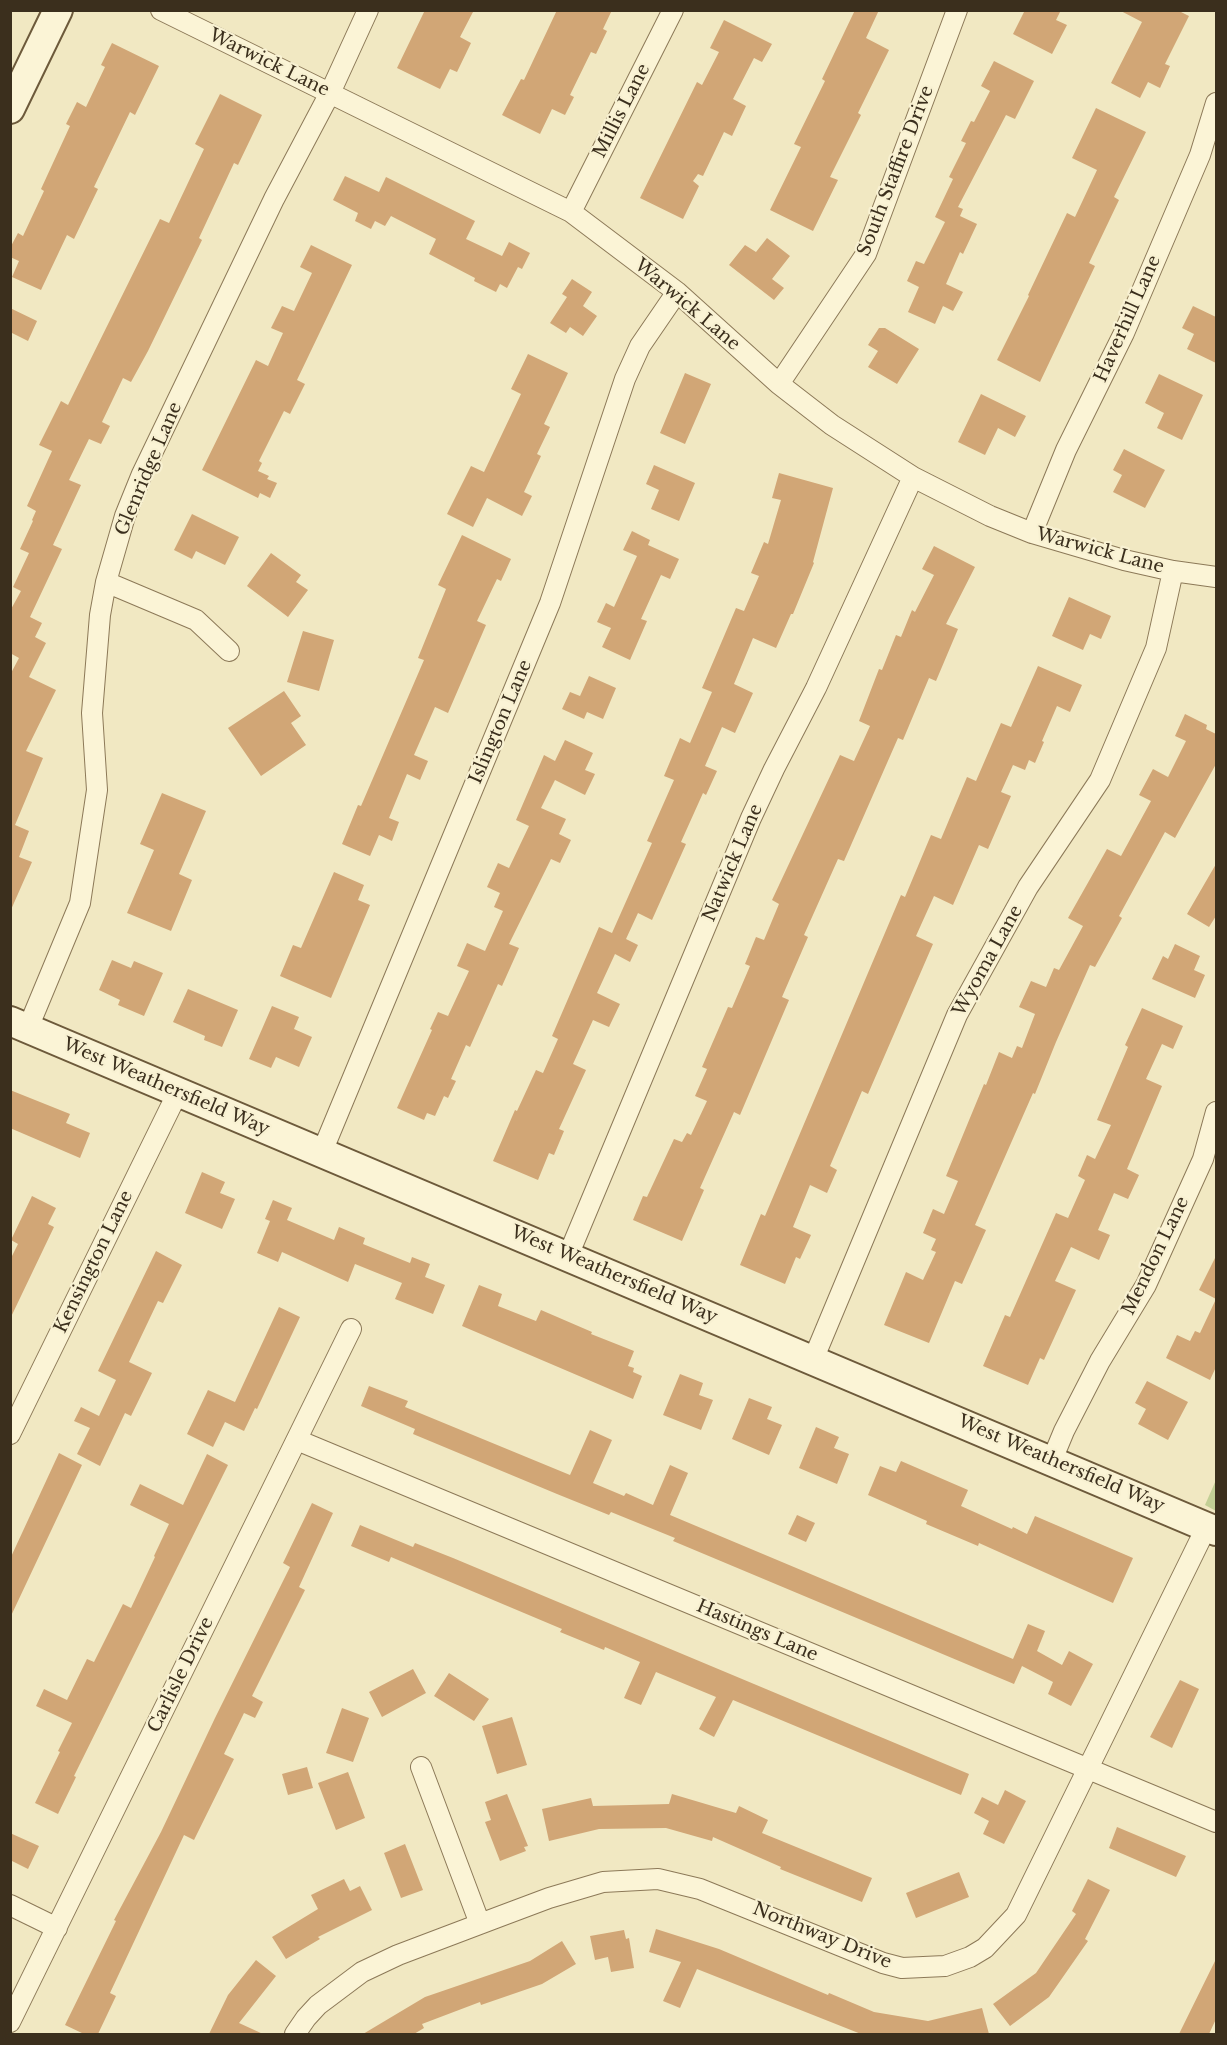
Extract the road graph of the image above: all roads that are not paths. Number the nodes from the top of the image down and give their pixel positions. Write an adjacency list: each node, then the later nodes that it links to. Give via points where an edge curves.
1 (58, 10): 8 (street)
2 (161, 10): 6 (street, Warwick Lane)
3 (368, 10): 6 (street, Glenridge Lane)
4 (673, 10): 9 (street, Millis Lane)
5 (957, 10): 11 (street, South Staffire Drive, via 866,254)
6 (330, 93): 9 (street, Warwick Lane); 16 (street, Glenridge Lane, via 274,199 142,474)
7 (1216, 103): 13 (street, Haverhill Lane, via 1200,155 1124,333 1066,450)
8 (10, 109)
9 (571, 212): 10 (street, Warwick Lane)
10 (676, 292): 11 (street, Warwick Lane); 21 (street, Islington Lane, via 640,346 625,379 550,603)
11 (779, 384): 12 (street, Warwick Lane)
12 (913, 477): 13 (street, Warwick Lane); 22 (street, Natwick Lane, via 751,818)
13 (1032, 533): 14 (street, Warwick Lane)
14 (1173, 571): 15 (street, Warwick Lane); 24 (street, Wyoma Lane, via 1156,648 1100,780 1028,887 957,1015)
15 (1216, 577)
16 (106, 582): 17 (street, via 196,620); 18 (street, Glenridge Lane, via 92,713 97,790 80,903)
17 (229, 651)
18 (19, 1025): 19 (street, West Weathersfield Way)
19 (178, 1092): 21 (street, West Weathersfield Way); 25 (street, Kensington Lane)
20 (1216, 1112): 27 (street, Mendon Lane, via 1203,1159 1146,1285 1100,1360)
21 (322, 1152): 22 (street, West Weathersfield Way)
22 (568, 1256): 24 (street, West Weathersfield Way)
23 (351, 1329): 26 (street, Carlisle Drive)
24 (813, 1360): 27 (street, West Weathersfield Way)
25 (10, 1434)
26 (297, 1440): 30 (street, Hastings Lane); 34 (street, Carlisle Drive)
27 (1052, 1460): 28 (street, West Weathersfield Way)
28 (1212, 1528): 30 (street, Northway Drive)
29 (421, 1767): 33 (street)
30 (1087, 1768): 31 (street, Hastings Lane); 33 (street, Northway Drive, via 1016,1915 985,1948 945,1966 902,1968 883,1963 735,1901 658,1879 603,1882)
31 (1216, 1822)
32 (10, 1905): 34 (street)
33 (480, 1924): 36 (street, Northway Drive, via 362,1972 318,2005)
34 (57, 1928): 35 (street, Carlisle Drive)
35 (10, 2022)
36 (295, 2034)

